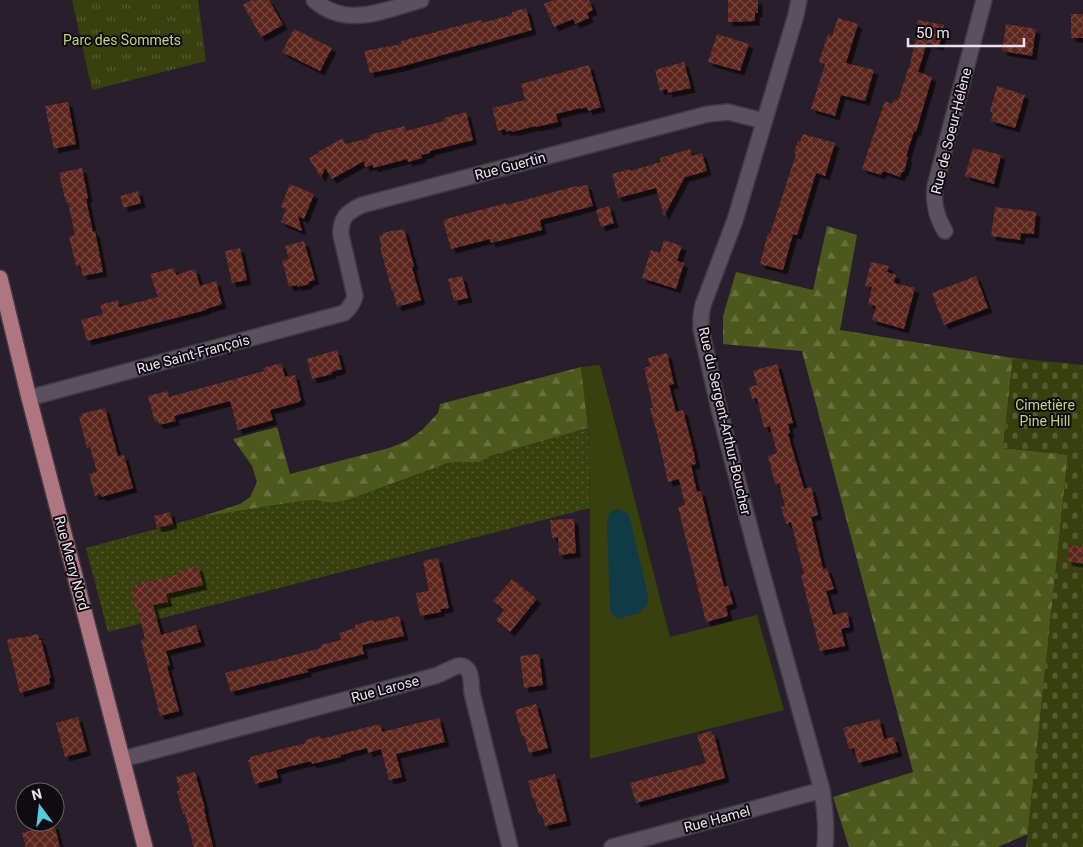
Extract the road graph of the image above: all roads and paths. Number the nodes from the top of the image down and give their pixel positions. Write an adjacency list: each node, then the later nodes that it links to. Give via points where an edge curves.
1 (314, 0): 2 (street, via 330,11 352,16)
2 (421, 0)
3 (798, 0): 5 (street, Rue du Sergent-Arthur-Boucher)
4 (984, 0): 6 (street, Rue de Soeur-Hélène, via 935,186 934,205)
5 (764, 121): 8 (street, Rue Guertin, via 728,112 708,114 362,205 349,211 341,228 354,289); 11 (street, Rue du Sergent-Arthur-Boucher, via 735,220 703,304 701,329 757,555)
6 (945, 231)
7 (0, 278): 9 (main road, Rue Merry Nord)
8 (353, 303): 9 (street, Rue Saint-François, via 344,313)
9 (29, 398): 10 (main road, Rue Merry Nord)
10 (123, 759): 12 (main road, Rue Merry Nord); 13 (street, Rue Larose, via 431,677 461,666 468,670 470,676)
11 (822, 790): 14 (street, Rue Hamel); 15 (street, Rue du Sergent-Arthur-Boucher, via 826,811)
12 (145, 847)
13 (510, 847)
14 (612, 847)
15 (825, 847)

